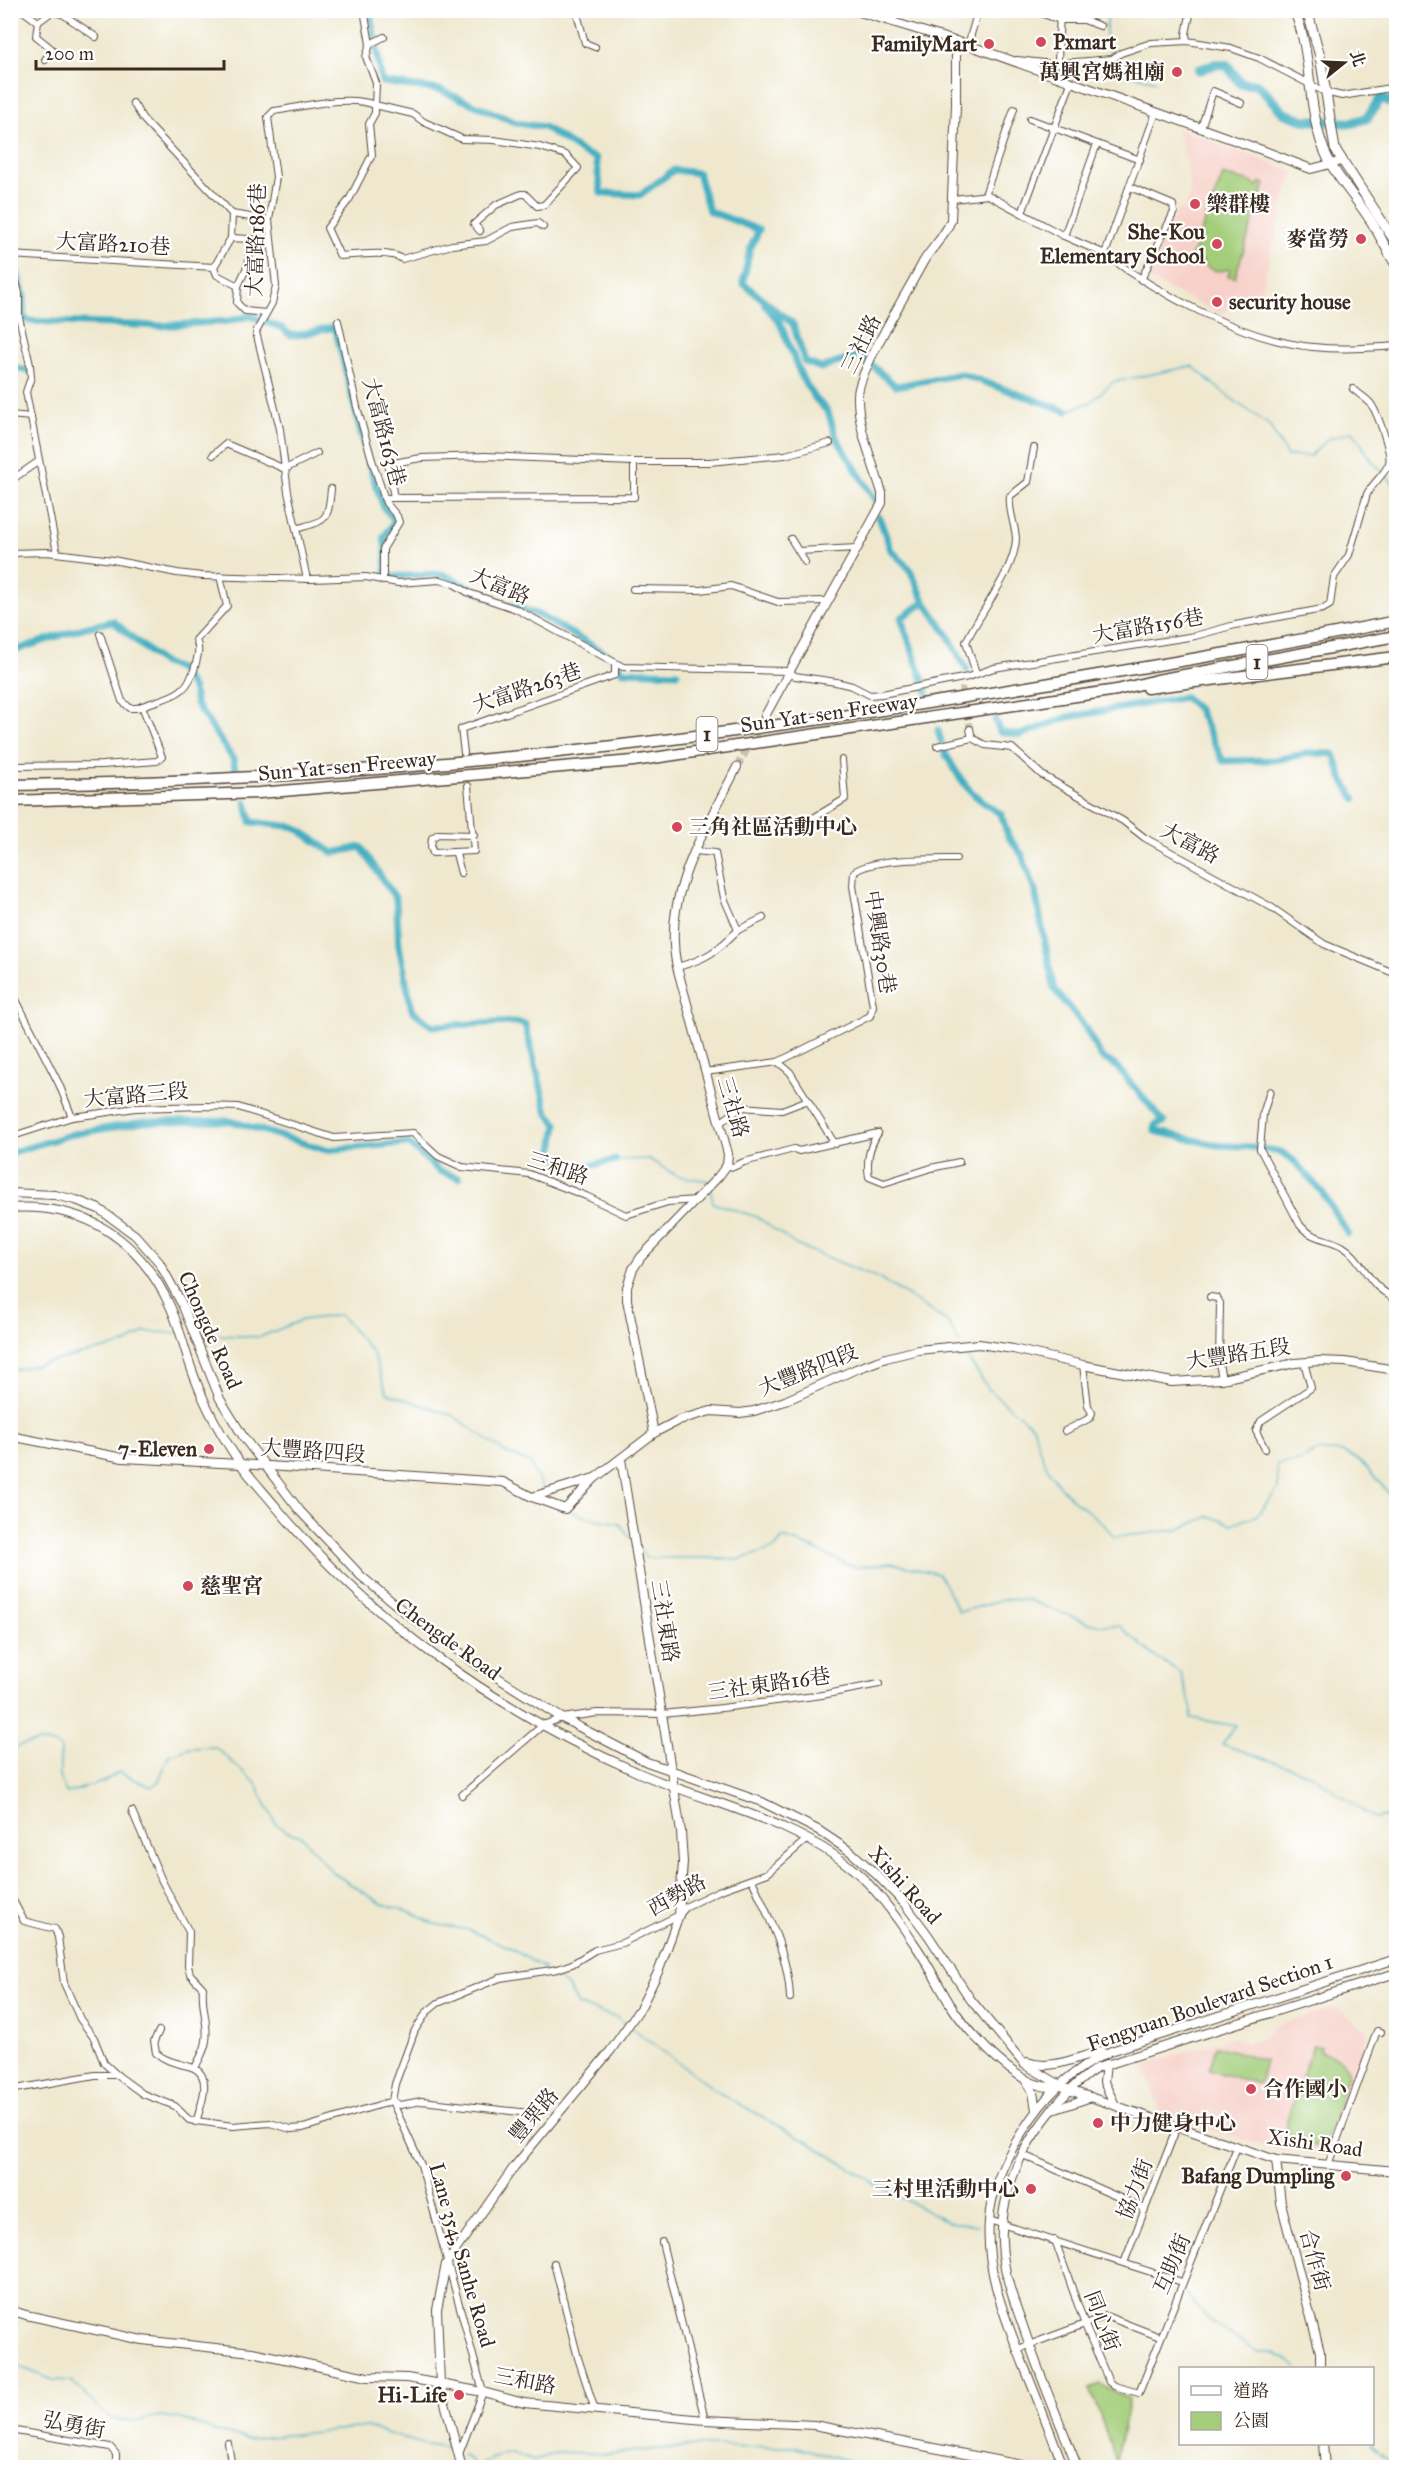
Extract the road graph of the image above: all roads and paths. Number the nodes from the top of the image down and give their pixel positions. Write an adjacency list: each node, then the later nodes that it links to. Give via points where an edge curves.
1 (22, 10): 13 (street)
2 (364, 10): 20 (street)
3 (576, 10): 22 (street, via 585,43)
4 (853, 10): 14 (street)
5 (892, 10): 14 (street)
6 (978, 10): 21 (street)
7 (1032, 10): 12 (street)
8 (1060, 10): 12 (street)
9 (1191, 10): 19 (street)
10 (1294, 10): 27 (main road, via 1305,46)
11 (1307, 10): 29 (main road)
12 (1060, 20): 15 (street, via 1084,20); 25 (street)
13 (38, 22): 16 (street, via 53,10); 24 (street, via 36,36 52,49)
14 (894, 23): 18 (street)
15 (1100, 26)
16 (96, 37)
17 (384, 37): 20 (street)
18 (956, 41): 21 (street); 44 (street, 三社路)
19 (1187, 41): 25 (street, via 1151,43 1112,59); 27 (street, via 1231,48)
20 (370, 44): 32 (street, via 366,57 376,91)
21 (968, 45): 23 (street)
22 (595, 47)
23 (1008, 59): 25 (street); 26 (street)
24 (45, 60)
25 (1058, 62)
26 (1071, 83): 34 (street); 36 (street)
27 (1310, 84): 29 (street); 41 (main road, via 1315,120)
28 (1396, 87): 29 (street, via 1342,96)
29 (1325, 92): 40 (main road, via 1335,149)
30 (133, 103): 46 (street)
31 (1241, 103): 37 (street, via 1213,91)
32 (375, 105): 47 (street, 大富路186巷, via 350,100 274,111 268,117 276,177); 48 (street, via 369,124 372,155 349,200 327,228 340,256 397,255 402,259 452,245 486,241 522,225 538,223); 49 (street, 大富路186巷, via 413,114 462,139 494,140 566,155 578,168 544,205 537,206 521,194 496,205 474,224)
33 (1014, 109): 43 (street)
34 (1156, 112): 37 (street); 39 (street)
35 (1030, 119): 36 (street)
36 (1054, 128): 38 (street); 45 (street)
37 (1201, 128): 41 (street, via 1311,169)
38 (1097, 144): 39 (street); 50 (street)
39 (1140, 159): 42 (street)
40 (1342, 162): 41 (street); 54 (main road)
41 (1329, 164): 57 (main road, via 1371,220)
42 (1130, 187): 55 (street); 59 (street, via 1173,205 1174,212)
43 (986, 195): 44 (street); 45 (street)
44 (953, 199): 80 (street, 三社路, via 948,229 926,258 857,393 859,416 882,503)
45 (1022, 213): 50 (street)
46 (232, 214): 47 (street); 51 (street)
47 (269, 220): 53 (street, 大富路186巷)
48 (543, 227)
49 (480, 231)
50 (1064, 236): 55 (street)
51 (231, 238): 52 (street); 58 (street)
52 (252, 239): 53 (street); 60 (street, via 248,265)
53 (270, 240): 61 (street, 大富路186巷, via 276,286)
54 (1396, 243)
55 (1105, 254): 59 (street)
56 (11, 256): 58 (street, 大富路210巷); 66 (street, 大富路210巷, via 30,364 26,393)
57 (1396, 265)
58 (214, 267): 60 (street, via 217,275)
59 (1141, 280): 63 (street, via 1241,330 1312,347)
60 (238, 286): 61 (street, via 237,303 245,311)
61 (267, 313): 73 (street, 大富路186巷, via 256,332 280,429)
62 (338, 321): 76 (street, 大富路163巷, via 357,407)
63 (1396, 346)
64 (1353, 389): 96 (street, 大富路156巷, via 1371,404 1390,458 1367,494 1350,555 1334,577 1330,605 1195,636)
65 (10, 416): 66 (street)
66 (31, 417): 71 (street, 大富路210巷)
67 (830, 443): 72 (street, via 785,455 709,462)
68 (1034, 448): 96 (street, via 1028,482 1010,496 1014,550 1000,588 989,599 966,642)
69 (317, 453): 73 (street)
70 (213, 456): 73 (street, via 226,444)
71 (39, 461): 74 (street); 83 (street, 大富路210巷)
72 (634, 462): 77 (street, via 634,497); 77 (street, via 498,456 422,458 388,464)
73 (285, 468): 78 (street, 大富路186巷)
74 (10, 481)
75 (331, 489): 78 (street, via 324,520)
76 (384, 498): 77 (street); 87 (street, 大富路163巷, via 399,522 383,549)
77 (394, 498)
78 (296, 529): 86 (street, 大富路186巷)
79 (791, 538): 81 (street)
80 (856, 548): 81 (street); 89 (street, 三社路)
81 (799, 551): 84 (street)
82 (10, 553): 83 (street, 大富路)
83 (57, 553): 85 (street, 大富路, via 177,573)
84 (805, 562)
85 (220, 576): 86 (street, 大富路); 100 (street, via 227,606 196,640 199,648 192,676 181,692)
86 (307, 579): 87 (street, 大富路, via 366,577)
87 (383, 581): 94 (street, 大富路, via 440,580 454,584 516,609)
88 (633, 589): 89 (street, via 700,590 731,586 778,602)
89 (827, 601): 95 (street, 三社路)
90 (1396, 621): 109 (highway, Sun Yat-sen Freeway / 1, via 1006,692 577,750 256,777)
91 (100, 634): 100 (street, via 122,701 130,708)
92 (1396, 636): 99 (highway, Sun Yat-sen Freeway / 1)
93 (1396, 657): 99 (highway)
94 (615, 663): 95 (street, 大富路, via 642,668); 105 (street, 大富路263巷, via 615,675 461,729)
95 (788, 671): 97 (street, 大富路, via 795,676 852,686 870,695); 101 (street, 三社路)
96 (976, 673): 97 (street, 大富路)
97 (961, 678): 98 (street)
98 (962, 687)
99 (1117, 690): 111 (highway, Sun Yat-sen Freeway / 1, via 633,761 259,793)
100 (142, 706): 107 (street, via 162,758 157,761)
101 (765, 716)
102 (970, 729): 103 (street)
103 (972, 738): 104 (street); 121 (street, 大富路, via 986,745 1012,748 1042,775 1123,821 1145,838 1271,907 1324,944)
104 (938, 746)
105 (464, 753)
106 (842, 760): 112 (street, via 845,799)
107 (10, 766)
108 (737, 767): 114 (street, 三社路)
109 (10, 785)
110 (468, 786): 113 (street)
111 (10, 801)
112 (810, 820)
113 (474, 835): 115 (street, via 474,851); 115 (street, via 438,834 432,838 433,853)
114 (695, 851): 119 (street, via 715,853 724,898); 120 (street, 三社路, via 680,886 673,936)
115 (456, 854): 117 (street)
116 (956, 859): 123 (street, 中興路30巷, via 879,864 854,872 873,1006 870,1016)
117 (461, 873)
118 (763, 918): 119 (street)
119 (738, 930): 120 (street, via 701,960)
120 (677, 967): 124 (street, 三社路)
121 (1396, 974)
122 (10, 988): 127 (street)
123 (778, 1062): 124 (street, 中興路30巷); 126 (street)
124 (705, 1072): 128 (street, 三社路)
125 (1270, 1091): 138 (street, via 1260,1149 1300,1225 1307,1234 1343,1246)
126 (808, 1100): 128 (street, via 782,1110 742,1107); 131 (street)
127 (72, 1117): 129 (street, 大富路三段, via 135,1108 238,1107 334,1138); 130 (street, 大富路三段)
128 (720, 1122): 133 (street, 三社路)
129 (413, 1133): 135 (street, 三和路, via 438,1156 462,1167 529,1174 626,1215 668,1202)
130 (10, 1137)
131 (835, 1144): 132 (street, via 878,1133 872,1143 869,1177 884,1184); 133 (street, via 794,1149)
132 (959, 1162)
133 (727, 1166): 135 (street, 三社路)
134 (10, 1193): 151 (street, Chongde Road, via 76,1200 99,1209 135,1235 159,1262 182,1304 220,1399)
135 (696, 1200): 146 (street, 三社路, via 641,1257 627,1287 628,1311)
136 (10, 1208): 150 (street, Chongde Road, via 33,1206 69,1212 122,1241 170,1306 196,1383)
137 (1210, 1297): 144 (street, via 1220,1303)
138 (1396, 1304)
139 (980, 1344): 142 (street, 大豐路五段); 146 (street, 大豐路四段, via 886,1358 772,1406 740,1413 697,1414)
140 (1396, 1349): 143 (street)
141 (1304, 1362): 143 (street, 大豐路五段, via 1345,1362); 144 (street, 大豐路五段); 148 (street, via 1311,1388 1261,1421 1256,1431)
142 (1083, 1365): 144 (street, 大豐路五段, via 1172,1382); 145 (street, via 1092,1413)
143 (1395, 1370)
144 (1222, 1379)
145 (1065, 1431)
146 (654, 1433): 149 (street, 大豐路四段)
147 (10, 1436): 150 (street, 大豐路四段, via 123,1458)
148 (1265, 1449)
149 (621, 1459): 152 (street, 大豐路四段); 155 (street, 三社東路)
150 (240, 1464): 151 (street, 大豐路四段); 157 (street, Chengde Road, via 303,1539 354,1590 476,1684)
151 (263, 1465): 153 (street, 大豐路四段, via 503,1482); 156 (street, Chengde Road, via 361,1576 479,1666)
152 (595, 1478): 153 (street, 大豐路四段); 153 (street, 大豐路四段, via 565,1509)
153 (532, 1497)
154 (879, 1684): 155 (street, 三社東路16巷, via 822,1695)
155 (662, 1714): 156 (street, 三社東路16巷, via 597,1713); 158 (street, 三社東路)
156 (562, 1718): 157 (street, 三社東路16巷); 158 (street, Chengde Road)
157 (543, 1725): 159 (street, Chengde Road); 160 (street)
158 (673, 1773): 159 (street, 三社東路); 172 (street, Xishi Road, via 762,1802 809,1824 851,1852 904,1903 971,2000)
159 (675, 1788): 162 (street, Xishi Road, via 750,1814); 165 (street, 豐栗路, via 683,1862)
160 (462, 1795)
161 (132, 1810): 174 (street, via 189,1932 188,1966 203,1988 206,2042)
162 (806, 1840): 163 (street, 西勢路, via 768,1873); 176 (street, Xishi Road, via 857,1872 914,1943 970,2030)
163 (752, 1880): 165 (street, 西勢路, via 718,1891); 168 (street, via 781,1950)
164 (10, 1895): 175 (street, via 24,1921 55,1929 64,1983 104,2063)
165 (679, 1914): 180 (street, 西勢路, via 558,1970 500,1978 438,2003 415,2030); 199 (street, 豐栗路, via 641,2007 611,2050 514,2167)
166 (1396, 1959): 171 (street, Fengyuan Boulevard Section 1)
167 (1396, 1972): 173 (street, Fengyuan Boulevard Section 1)
168 (790, 1998)
169 (159, 2031): 174 (street, via 154,2041 156,2053 165,2060)
170 (1381, 2032): 190 (street, via 1377,2031)
171 (1111, 2051): 172 (street, via 1039,2066); 177 (street, Fengyuan Boulevard Section 1, via 1076,2070)
172 (1018, 2058): 177 (street, Xishi Road)
173 (1106, 2064): 177 (street, Fengyuan Boulevard Section 1); 181 (street, via 1104,2082)
174 (195, 2068): 185 (street, via 205,2085)
175 (117, 2075): 178 (street, via 95,2075); 185 (street, via 142,2094 175,2106)
176 (1026, 2080): 177 (street, Xishi Road); 182 (street)
177 (1064, 2088): 179 (street, Xishi Road); 182 (street, Fengyuan Boulevard Section 1); 183 (street, Fengyuan Boulevard Section 1)
178 (10, 2090)
179 (1091, 2097): 181 (street, Xishi Road); 183 (street)
180 (392, 2101): 184 (street, via 400,2105 422,2101); 185 (street, via 291,2129 270,2122 233,2126); 199 (street, Lane 354, Sanhe Road, via 421,2164)
181 (1114, 2103): 186 (street, Xishi Road)
182 (1036, 2110): 193 (street, Fengyuan Boulevard Section 1, via 1001,2171)
183 (1050, 2112): 188 (street, Fengyuan Boulevard Section 1)
184 (529, 2113)
185 (196, 2122)
186 (1177, 2127): 187 (street, Xishi Road); 192 (street, 協力街)
187 (1237, 2147): 189 (street, Xishi Road); 200 (street, 互助街)
188 (1023, 2155): 192 (street); 194 (street, Fengyuan Boulevard Section 1, via 1009,2189)
189 (1275, 2160): 190 (street, Xishi Road); 206 (street, 合作街, via 1281,2202 1320,2352)
190 (1328, 2165): 191 (street, Xishi Road)
191 (1396, 2170)
192 (1145, 2209): 198 (street, 協力街)
193 (989, 2220): 194 (street); 205 (street, Fengyuan Boulevard Section 1, via 990,2261 996,2288)
194 (1002, 2224): 195 (street); 204 (street, Fengyuan Boulevard Section 1, via 1009,2287)
195 (1055, 2240): 198 (street); 202 (street, 同心街)
196 (662, 2242): 211 (street)
197 (554, 2263): 210 (street)
198 (1124, 2263): 200 (street)
199 (446, 2264): 207 (street, 豐栗路, via 437,2310); 208 (street, Lane 354, Sanhe Road)
200 (1182, 2282): 203 (street, 互助街)
201 (10, 2310): 207 (street, 三和路, via 142,2340 252,2352 367,2377)
202 (1085, 2325): 203 (street, via 1106,2316); 204 (street); 209 (street, 同心街, via 1109,2382)
203 (1160, 2337): 209 (street, 互助街)
204 (1029, 2344): 205 (street); 221 (street, Fengyuan Boulevard Section 1)
205 (1018, 2349): 220 (street, Fengyuan Boulevard Section 1)
206 (1320, 2367)
207 (440, 2384): 208 (street, 三和路); 215 (street, 豐栗路)
208 (483, 2392): 210 (street, 三和路, via 524,2403); 215 (street)
209 (1139, 2393)
210 (594, 2410): 211 (street, 三和路)
211 (705, 2420): 219 (street, 三和路, via 814,2425)
212 (10, 2430): 216 (street, 弘勇街, via 110,2447 116,2454)
213 (228, 2443): 217 (street)
214 (1323, 2445): 222 (street)
215 (459, 2454): 218 (street, 豐栗路)
216 (116, 2468)
217 (232, 2468)
218 (462, 2468)
219 (1037, 2468)
220 (1064, 2468)
221 (1078, 2468)
222 (1325, 2468)

